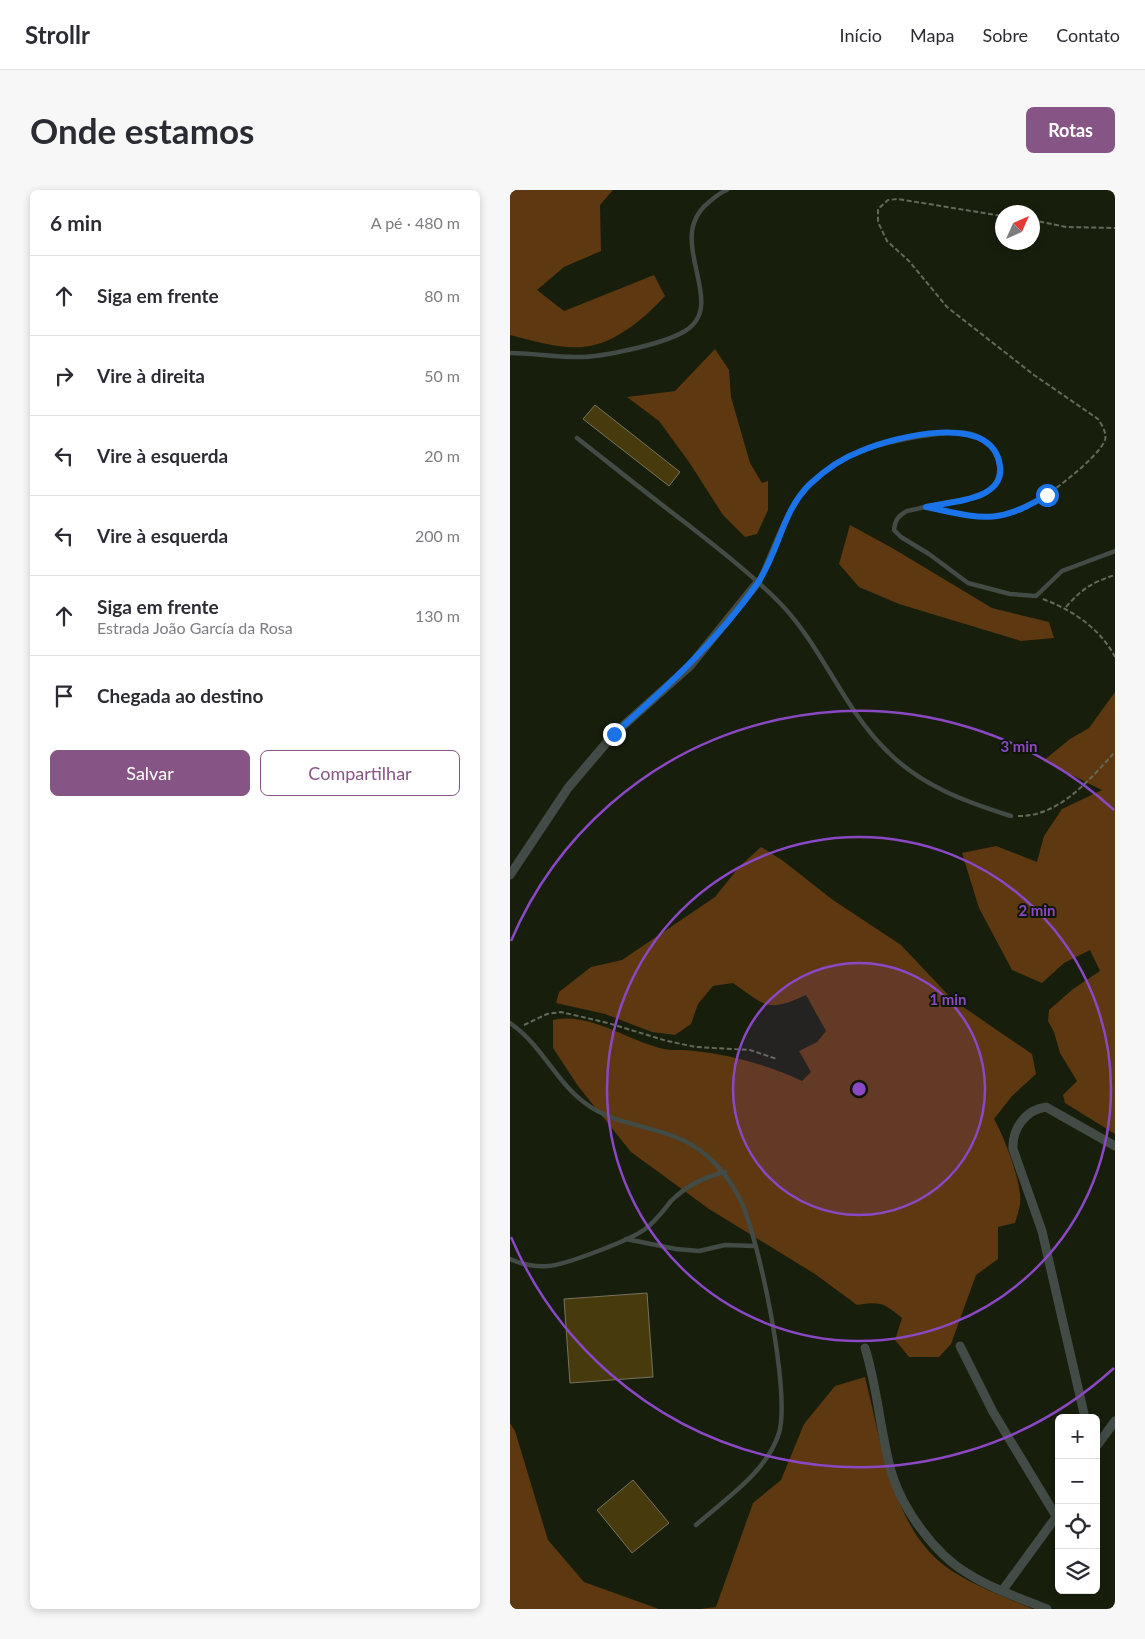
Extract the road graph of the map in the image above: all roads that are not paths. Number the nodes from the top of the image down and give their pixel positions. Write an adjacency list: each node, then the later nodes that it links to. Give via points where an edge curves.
1 (727, 190): 2 (lane, via 699,210 691,228 692,256 703,299 698,317 686,331 644,347 576,357)
2 (510, 353)
3 (577, 438): 5 (lane)
4 (1115, 551): 5 (lane, via 1062,571 1036,596 1010,594 968,583 901,537 894,530 895,522 907,511 982,495 996,483 1001,467 995,449 983,438 970,433 946,432 894,440 840,460 795,502)
5 (758, 582): 6 (lane, via 797,622 857,714 887,752 925,781 954,796); 7 (street, via 690,666 614,734 574,781)
6 (1011, 816)
7 (510, 875)
8 (510, 1023): 10 (lane, via 542,1053 585,1104 608,1116 688,1141)
9 (1115, 1146): 16 (street, via 1046,1107 1032,1111 1017,1127 1012,1138 1042,1231)
10 (725, 1172): 11 (lane, via 708,1176 686,1188 644,1230); 12 (lane, via 741,1201)
11 (625, 1239): 12 (lane, via 699,1251 725,1245); 13 (lane, via 547,1266)
12 (754, 1246): 21 (lane, via 773,1329 781,1401 779,1432 768,1457)
13 (510, 1259)
14 (960, 1346): 19 (street, via 993,1412)
15 (865, 1348): 22 (street, via 893,1476 911,1515 952,1562)
16 (1084, 1414)
17 (1115, 1421): 18 (street)
18 (1100, 1442)
19 (1055, 1510)
20 (1055, 1519): 22 (street)
21 (696, 1526)
22 (1002, 1591): 23 (street)
23 (1047, 1609)

